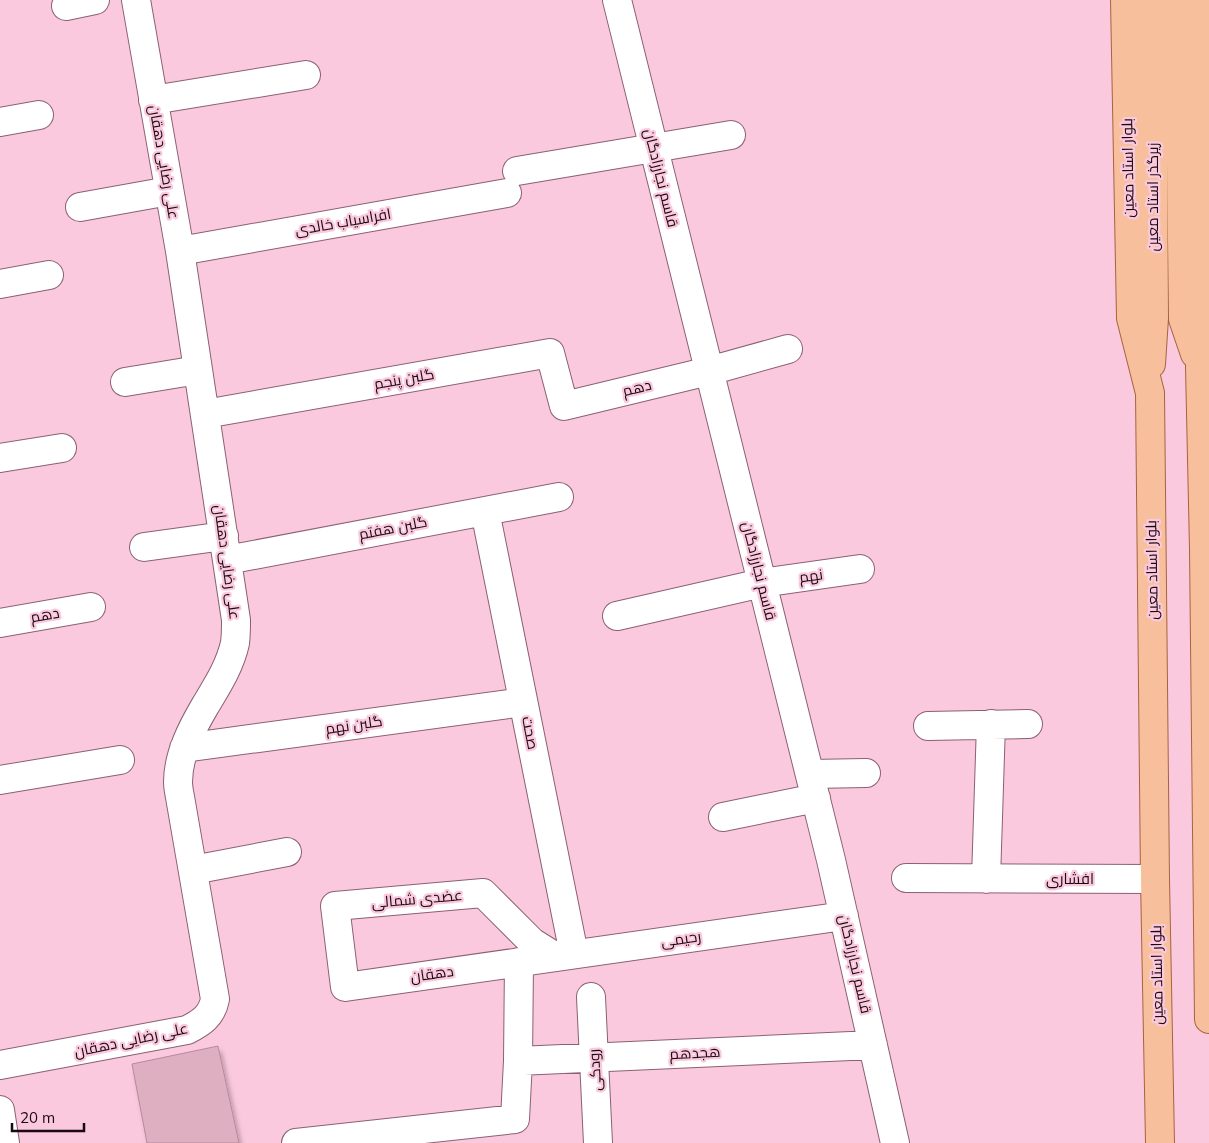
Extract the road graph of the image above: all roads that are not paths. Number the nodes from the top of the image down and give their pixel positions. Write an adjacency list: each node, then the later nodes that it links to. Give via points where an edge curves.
1 (95, 0): 8 (street)
2 (136, 0): 10 (street, علی رضایی دهقان)
3 (617, 0): 14 (street, قاسم نجارزادگان)
4 (1124, 0): 25 (main road, بلوار استاد معین, via 1131,318)
5 (1152, 0): 25 (main road, زیرگذر استاد معین, via 1154,318)
6 (1179, 0): 21 (main road, زیرگذر استاد معین, via 1183,319)
7 (1205, 0): 21 (main road)
8 (66, 6)
9 (306, 75): 10 (street)
10 (153, 100): 15 (street, علی رضایی دهقان)
11 (39, 115): 12 (street)
12 (0, 122)
13 (731, 136): 14 (street, افراسیاب خالدی)
14 (654, 149): 17 (street, افراسیاب خالدی); 23 (street, قاسم نجارزادگان)
15 (169, 191): 16 (street); 17 (street, علی رضایی دهقان)
16 (80, 207)
17 (180, 251): 22 (street, علی رضایی دهقان)
18 (50, 275): 19 (street)
19 (0, 284)
20 (788, 349): 23 (street, دهم)
21 (1204, 364): 34 (main road)
22 (198, 370): 24 (street); 27 (street, علی رضایی دهقان)
23 (709, 371): 26 (street, دهم); 36 (street, قاسم نجارزادگان)
24 (125, 382)
25 (1150, 393): 55 (main road, بلوار استاد معین)
26 (564, 406): 27 (street, گلبن پنجم, via 550,353)
27 (205, 414): 33 (street, علی رضایی دهقان)
28 (62, 448): 29 (street)
29 (0, 458)
30 (559, 497): 31 (street, گلبن هفتم)
31 (485, 511): 33 (street, گلبن هفتم); 40 (street, صحت)
32 (144, 548): 33 (street, گلبن هفتم)
33 (226, 548): 44 (street, علی رضایی دهقان, via 236,620 235,643 218,684)
34 (1207, 551): 48 (main road)
35 (860, 569): 36 (street, نهم)
36 (762, 583): 38 (street, نهم); 49 (street, قاسم نجارزادگان)
37 (91, 607): 39 (street, دهم)
38 (616, 616)
39 (0, 623)
40 (523, 702): 44 (street, گلبن نهم); 57 (street, صحت)
41 (991, 724): 42 (street); 43 (street); 54 (street)
42 (1028, 724)
43 (928, 726)
44 (184, 748): 52 (street, علی رضایی دهقان, via 178,781)
45 (120, 760): 47 (street)
46 (866, 773): 49 (street)
47 (0, 780)
48 (1208, 783): 59 (main road)
49 (813, 786): 50 (street); 56 (street, قاسم نجارزادگان)
50 (723, 818)
51 (287, 852): 52 (street)
52 (193, 870): 66 (street, علی رضایی دهقان, via 215,999 214,1007 200,1024 187,1030)
53 (906, 878): 54 (street, افشاری)
54 (986, 879): 55 (street, افشاری)
55 (1154, 879): 72 (main road, بلوار استاد معین)
56 (844, 916): 57 (street, رحیمی); 63 (street, قاسم نجارزادگان)
57 (565, 956): 58 (street, رحیمی); 60 (street, عضدی شمالی, via 532,942 483,893 335,906)
58 (519, 962): 60 (street, دهقان); 65 (street)
59 (1209, 977): 62 (main road)
60 (344, 987)
61 (591, 996): 64 (street, رودکی)
62 (1209, 1019)
63 (873, 1045): 64 (street, هجدهم); 71 (street, قاسم نجارزادگان)
64 (594, 1057): 65 (street, هجدهم); 70 (street, رودکی)
65 (518, 1061): 69 (street, via 515,1120)
66 (0, 1065)
67 (0, 1110): 68 (street)
68 (5, 1143)
69 (296, 1143)
70 (598, 1143)
71 (895, 1143)
72 (1160, 1143)

